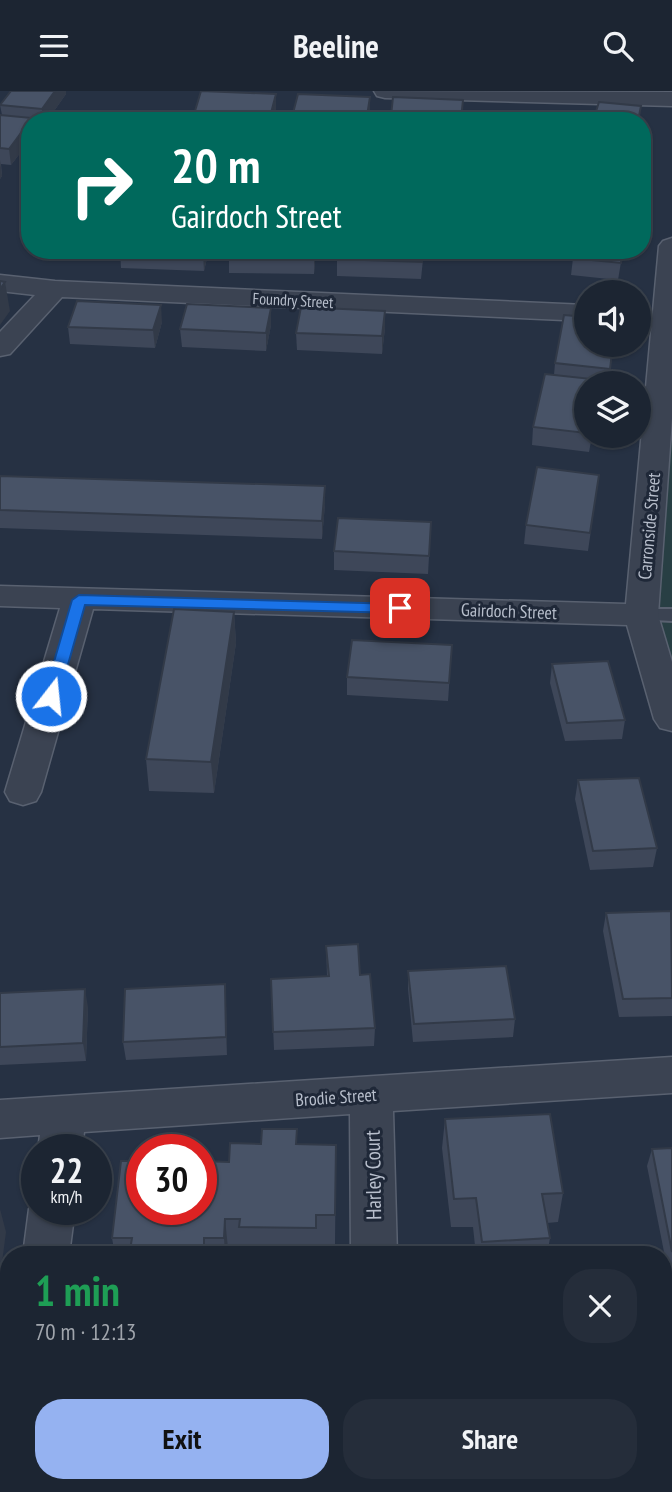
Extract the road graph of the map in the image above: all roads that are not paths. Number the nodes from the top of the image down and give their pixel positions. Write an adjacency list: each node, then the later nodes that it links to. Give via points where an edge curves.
1 (385, 91): 2 (street)
2 (672, 99)
3 (672, 246): 7 (street, Carronside Street)
4 (0, 283): 5 (street, Foundry Street)
5 (55, 289): 6 (street, Foundry Street); 8 (street)
6 (574, 312)
7 (652, 316): 11 (street, Carronside Street)
8 (0, 348)
9 (0, 596): 10 (street, Gairdoch Street)
10 (79, 600): 11 (street, Gairdoch Street); 13 (street)
11 (657, 615): 12 (street, Carronside Street)
12 (672, 719)
13 (23, 792)
14 (672, 1075): 15 (street, Brodie Street)
15 (371, 1095): 17 (street, Brodie Street); 20 (street, Harley Court)
16 (0, 1119): 17 (street, Brodie Street)
17 (62, 1132)
18 (50, 1225): 19 (street)
19 (47, 1246)
20 (374, 1246)

